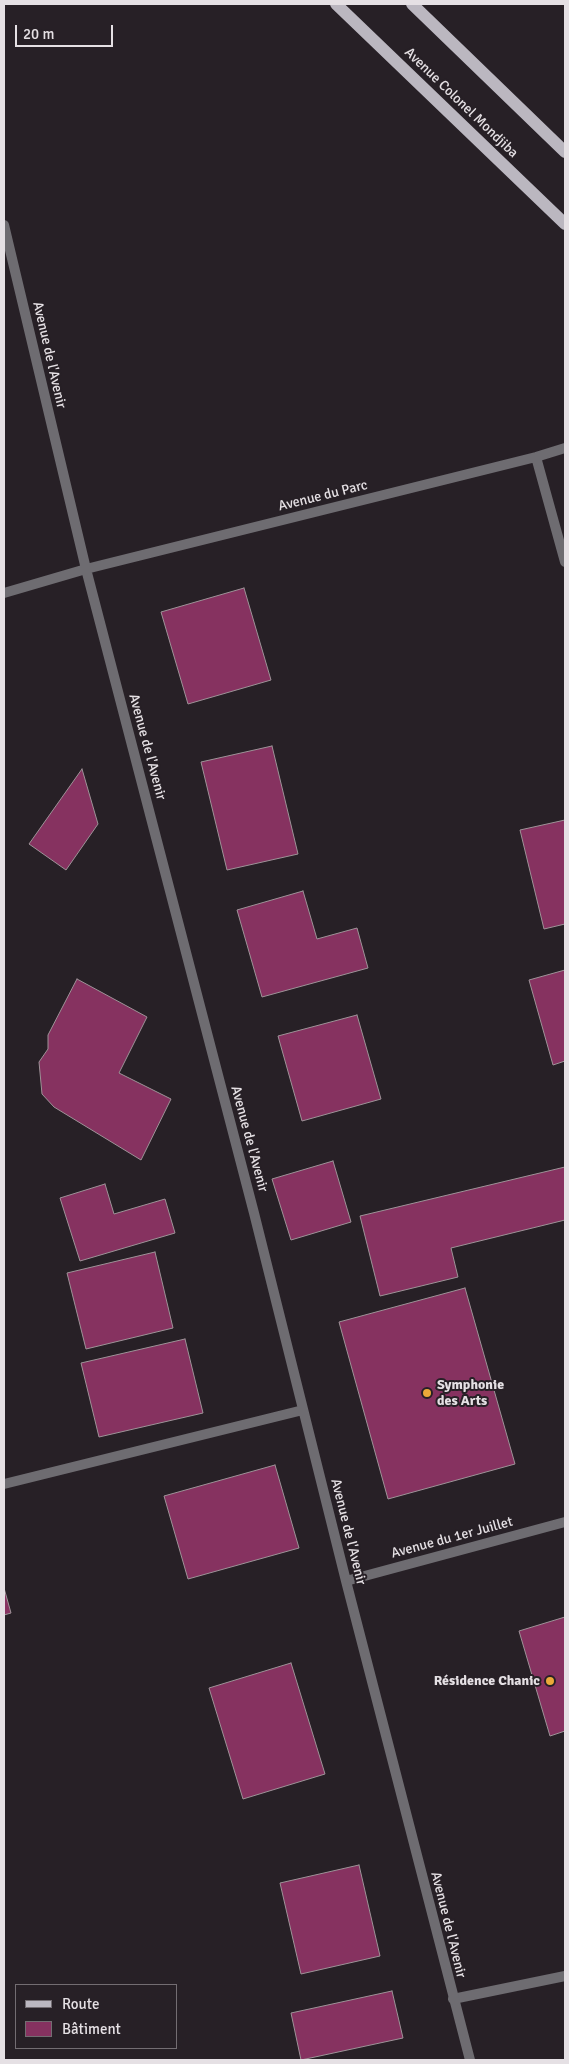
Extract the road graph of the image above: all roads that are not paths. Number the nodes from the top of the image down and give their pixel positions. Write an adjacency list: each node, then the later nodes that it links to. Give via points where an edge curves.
1 (336, 4): 4 (main road, Avenue Colonel Mondjiba)
2 (412, 4): 3 (main road)
3 (565, 152)
4 (565, 224)
5 (4, 225): 9 (street, Avenue de l'Avenir)
6 (565, 448): 7 (street, Avenue du Parc)
7 (536, 457): 8 (street); 9 (street, Avenue du Parc)
8 (565, 562)
9 (86, 569): 10 (street, Avenue du Parc); 11 (street, Avenue de l'Avenir)
10 (4, 593)
11 (303, 1410): 12 (street); 14 (street, Avenue de l'Avenir)
12 (4, 1484)
13 (565, 1522): 14 (street, Avenue du 1er Juillet)
14 (346, 1581): 16 (street, Avenue de l'Avenir)
15 (565, 1976): 16 (street)
16 (453, 2000): 17 (street, Avenue de l'Avenir)
17 (470, 2060)

